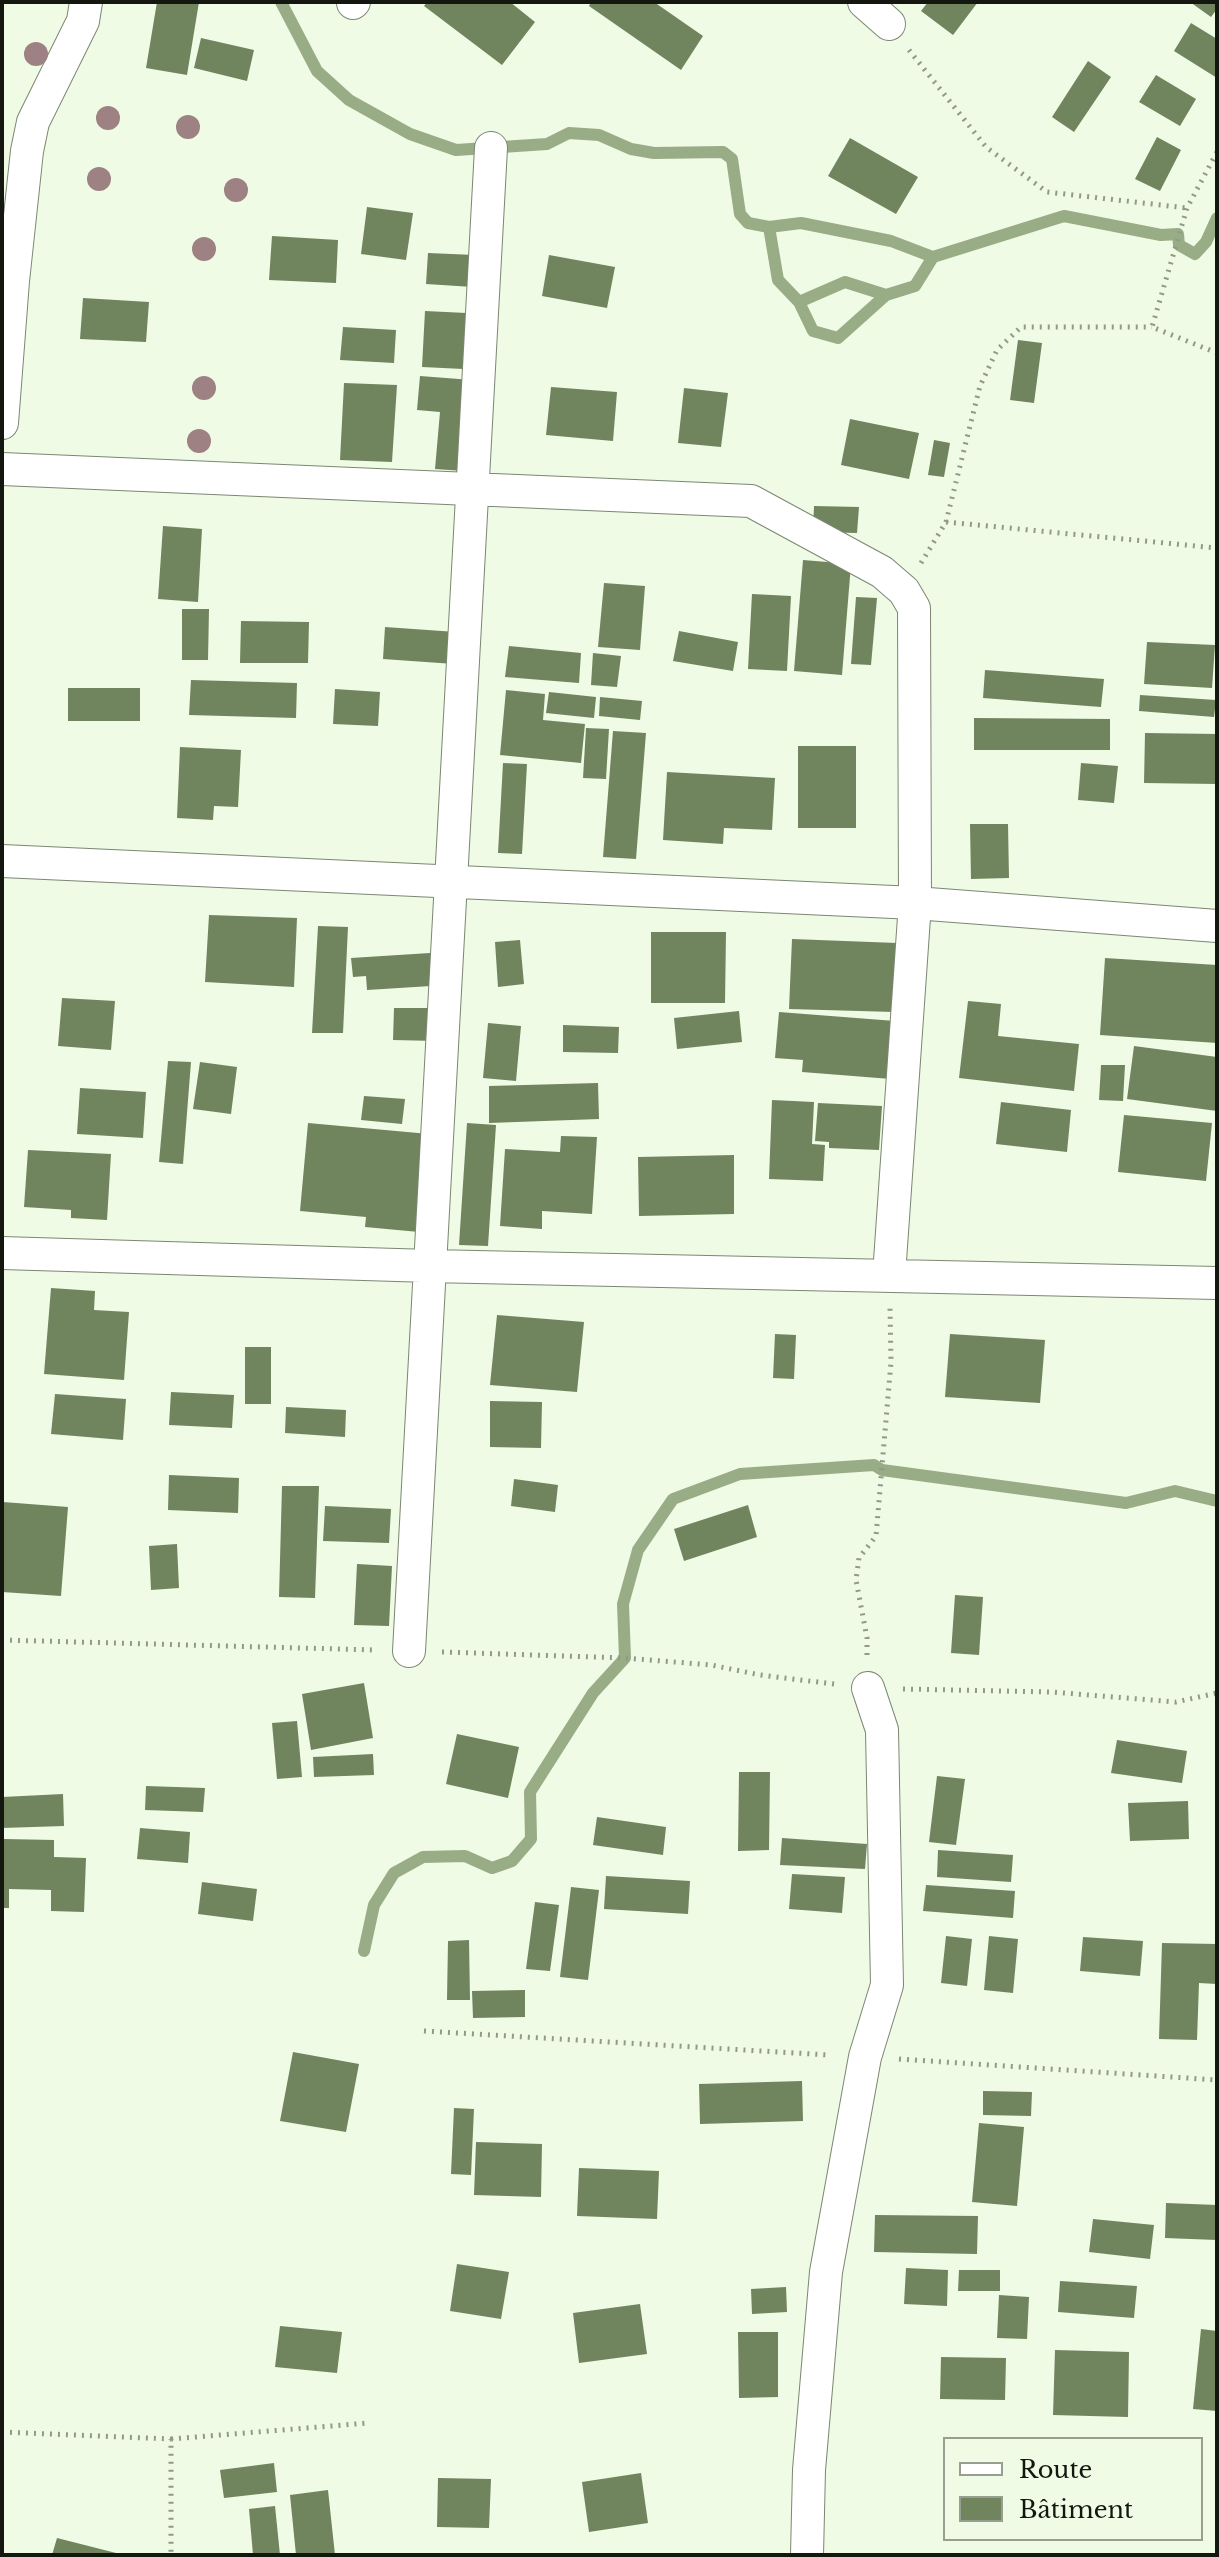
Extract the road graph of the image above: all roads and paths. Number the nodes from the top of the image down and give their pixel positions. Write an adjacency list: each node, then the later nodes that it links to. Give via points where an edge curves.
1 (86, 2): 9 (street, via 83,21 30,136)
2 (864, 2): 3 (street)
3 (889, 24): 6 (path, via 986,147 1047,192)
4 (491, 148): 11 (street)
5 (1217, 152): 6 (path)
6 (1187, 208): 7 (path)
7 (1152, 327): 8 (path); 12 (path, via 1021,327 997,350 980,386)
8 (1217, 353)
9 (2, 423)
10 (2, 469): 11 (street)
11 (472, 490): 14 (street, via 751,501 882,572); 16 (street)
12 (946, 522): 13 (path); 14 (path)
13 (1217, 548)
14 (904, 591): 17 (street, via 914,608)
15 (2, 861): 16 (street)
16 (451, 882): 17 (street); 20 (street)
17 (915, 903): 18 (street); 21 (street)
18 (1217, 926)
19 (2, 1253): 20 (street)
20 (430, 1266): 21 (street); 24 (street)
21 (889, 1275): 22 (street); 25 (path, via 891,1362 876,1536 859,1558 856,1580 867,1638)
22 (1217, 1283)
23 (2, 1640): 24 (path)
24 (409, 1651): 25 (path, via 625,1658)
25 (868, 1688): 26 (path, via 1051,1692 1176,1702); 28 (street, via 882,1730 887,1985)
26 (1217, 1693)
27 (424, 2031): 28 (path)
28 (865, 2057): 29 (path); 34 (street, via 826,2272)
29 (1217, 2080)
30 (368, 2423): 32 (path)
31 (2, 2432): 32 (path)
32 (171, 2439): 33 (path)
33 (171, 2555)
34 (807, 2555)

